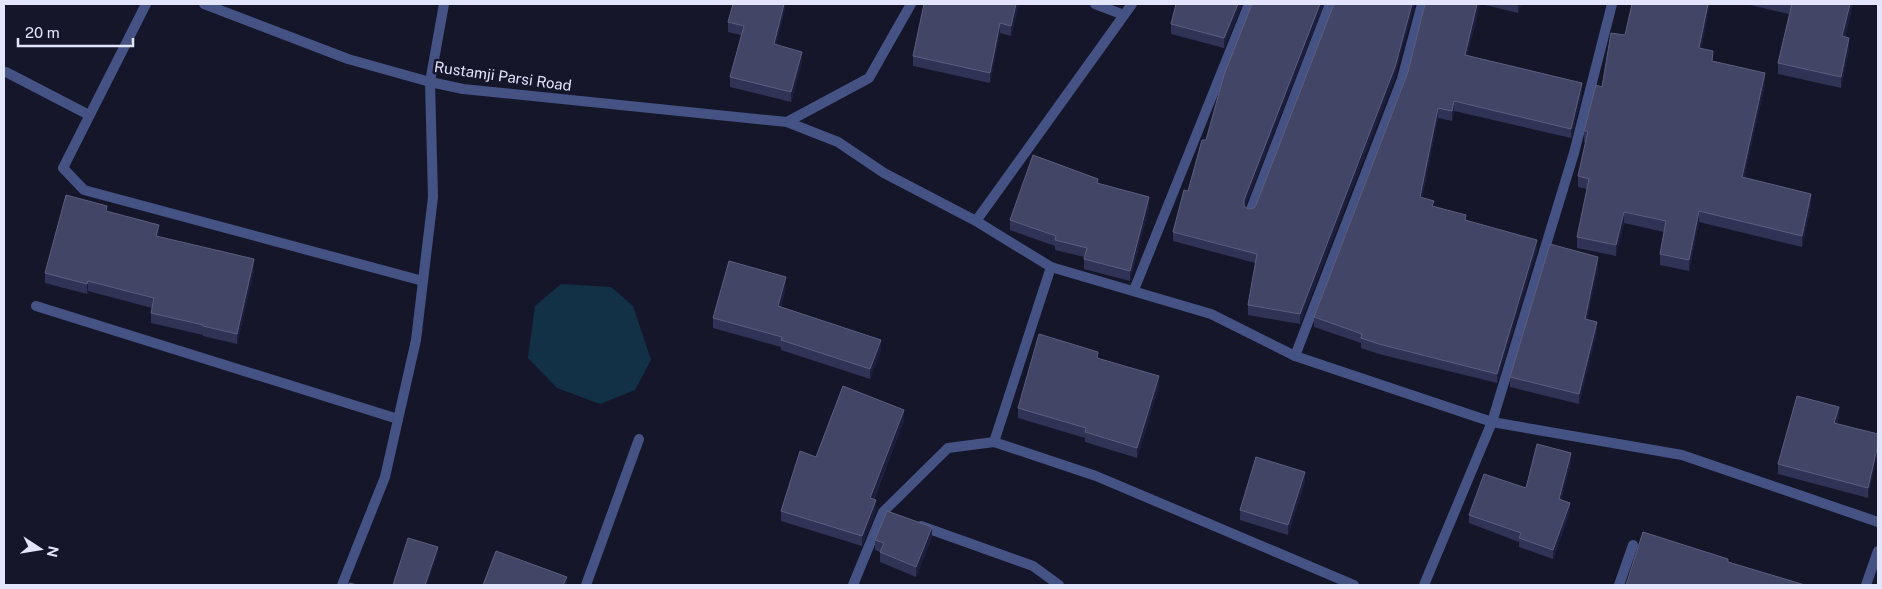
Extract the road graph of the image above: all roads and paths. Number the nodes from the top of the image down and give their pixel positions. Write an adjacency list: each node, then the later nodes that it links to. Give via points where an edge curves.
1 (146, 4): 14 (street)
2 (204, 4): 13 (street, Rustamji Parsi Road, via 348,59)
3 (444, 4): 13 (street)
4 (911, 4): 15 (street, via 869,78)
5 (1095, 4): 11 (street)
6 (1132, 4): 11 (street)
7 (1248, 4): 20 (street)
8 (1330, 4): 16 (street)
9 (1422, 4): 22 (street, via 1402,79)
10 (1612, 4): 24 (street, via 1574,153)
11 (1124, 15): 17 (street)
12 (6, 72): 14 (street)
13 (430, 82): 15 (street, Rustamji Parsi Road, via 472,90); 19 (street, via 433,197)
14 (89, 115): 19 (street, via 63,168 84,190)
15 (787, 122): 17 (street, Rustamji Parsi Road, via 838,142 884,173)
16 (1250, 212)
17 (976, 222): 18 (street, Rustamji Parsi Road)
18 (1051, 266): 20 (street, Rustamji Parsi Road); 26 (street)
19 (423, 281): 23 (street, via 416,340)
20 (1134, 290): 22 (street, Rustamji Parsi Road, via 1211,314)
21 (36, 306): 23 (street)
22 (1295, 356): 24 (street, Rustamji Parsi Road)
23 (398, 419): 31 (street, via 385,477)
24 (1492, 422): 28 (street, Rustamji Parsi Road, via 1682,455); 36 (street)
25 (639, 439): 32 (street)
26 (994, 442): 33 (street, via 948,448 887,513); 35 (street, via 1096,476)
27 (911, 522): 34 (street, via 1033,566)
28 (1878, 522)
29 (1633, 545): 37 (street)
30 (1878, 551): 38 (street)
31 (342, 585)
32 (586, 585)
33 (853, 585)
34 (1060, 585)
35 (1354, 585)
36 (1424, 585)
37 (1619, 585)
38 (1866, 585)

